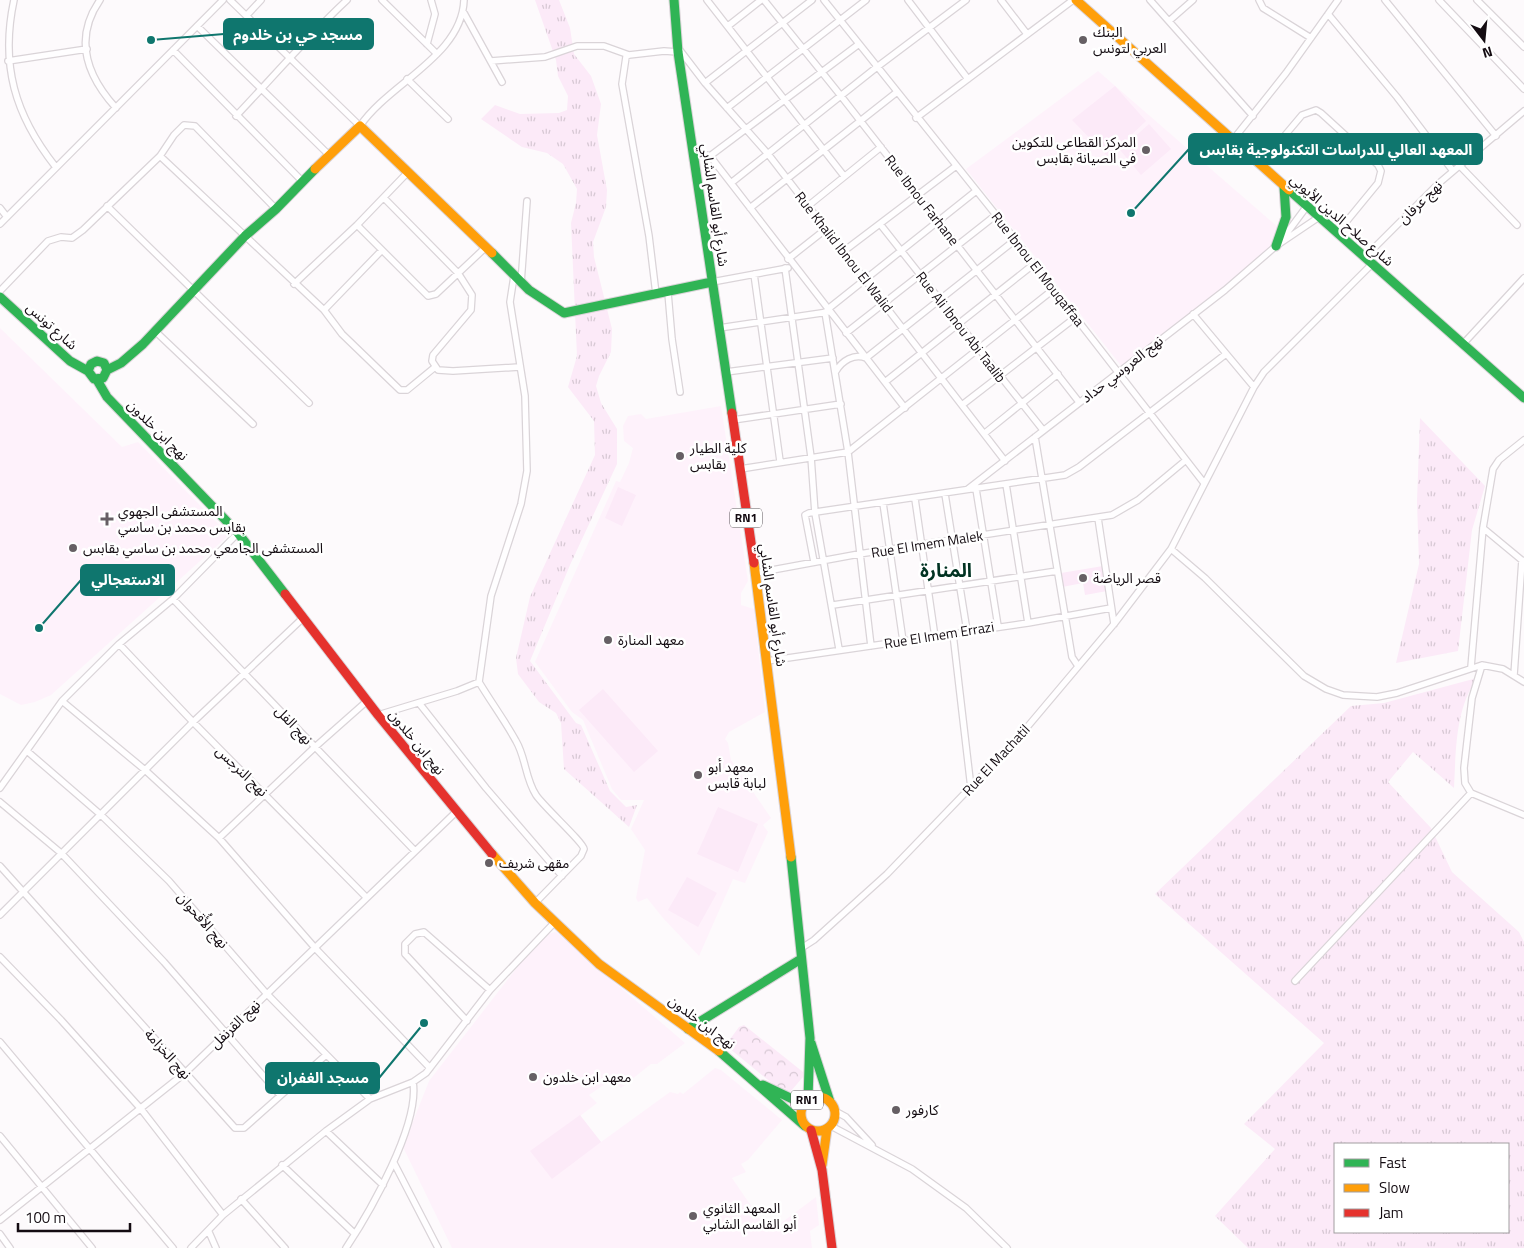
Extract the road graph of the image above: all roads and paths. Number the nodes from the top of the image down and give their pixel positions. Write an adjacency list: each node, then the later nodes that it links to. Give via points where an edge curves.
1 (14, 0): 49 (street, via 8,34)
2 (100, 0): 42 (street, via 89,21)
3 (223, 0): 33 (street)
4 (230, 0): 29 (street)
5 (260, 0): 29 (street)
6 (347, 0): 48 (street, via 316,28)
7 (382, 0): 38 (street)
8 (432, 0): 38 (street, via 435,14)
9 (464, 0): 27 (street)
10 (674, 0): 44 (street, شارع أبو القاسم الشابي / RN1)
11 (708, 0): 34 (street)
12 (762, 0): 32 (street, Rue Ibnou Farhane); 34 (street)
13 (812, 0): 32 (street)
14 (824, 0): 30 (street, Rue Ibnou El Mouqaffaa)
15 (866, 0): 30 (street)
16 (908, 0): 35 (street)
17 (966, 0): 35 (street)
18 (1001, 0): 36 (street)
19 (1074, 0): 36 (street); 75 (street, شارع صلاح الدين الأيوبي)
20 (1150, 0): 31 (street)
21 (1193, 0): 31 (street)
22 (1259, 0): 37 (street, via 1262,8)
23 (1338, 0): 28 (street)
24 (1386, 0): 74 (street)
25 (1439, 0): 59 (street)
26 (1477, 0): 40 (street)
27 (464, 13): 46 (street, via 456,31); 50 (street)
28 (1328, 14): 37 (street); 87 (street)
29 (247, 15): 48 (street)
30 (840, 20): 39 (street, Rue Ibnou El Mouqaffaa); 41 (street)
31 (1169, 21): 67 (street)
32 (782, 23): 41 (street, Rue Ibnou Farhane); 45 (street)
33 (197, 26): 43 (street); 58 (street)
34 (728, 26): 45 (street)
35 (929, 27): 51 (street); 55 (street)
36 (1027, 34): 55 (street)
37 (1311, 38): 67 (street)
38 (427, 44): 46 (street)
39 (859, 44): 51 (street, Rue Ibnou El Mouqaffaa); 52 (street)
40 (1524, 47)
41 (803, 48): 52 (street, Rue Ibnou Farhane); 53 (street)
42 (87, 49): 49 (street); 63 (street, via 95,83)
43 (173, 50): 63 (street); 66 (street)
44 (678, 50): 47 (street); 57 (street, Rue Khalid Ibnou El Walid); 78 (street, شارع أبو القاسم الشابي / RN1)
45 (747, 51): 53 (street); 57 (street)
46 (437, 54): 54 (street)
47 (628, 55): 50 (street, via 604,46 577,46 545,57); 142 (street, via 622,84)
48 (290, 60): 58 (street); 72 (street)
49 (8, 61): 83 (street, via 15,102 22,118)
50 (490, 61): 56 (street)
51 (877, 67): 60 (street, Rue Ibnou El Mouqaffaa); 61 (street)
52 (822, 72): 61 (street, Rue Ibnou Farhane); 62 (street)
53 (766, 76): 62 (street); 64 (street)
54 (407, 79): 69 (street); 72 (street)
55 (968, 79): 68 (street)
56 (502, 82)
57 (705, 83): 64 (street, Rue Khalid Ibnou El Walid)
58 (263, 88): 66 (street); 80 (street)
59 (1524, 89)
60 (897, 92): 68 (street, Rue Ibnou El Mouqaffaa); 70 (street)
61 (841, 96): 70 (street, Rue Ibnou Farhane); 71 (street)
62 (785, 101): 71 (street); 73 (street)
63 (116, 108): 83 (street)
64 (727, 108): 73 (street, Rue Khalid Ibnou El Walid)
65 (1524, 111): 74 (street, نهج عرفان)
66 (236, 116): 91 (street)
67 (1253, 116): 75 (street)
68 (916, 118): 84 (street, Rue Ibnou El Mouqaffaa)
69 (448, 120)
70 (861, 121): 76 (street, Rue Ibnou Farhane); 77 (street)
71 (805, 125): 77 (street); 79 (street)
72 (360, 126): 80 (street); 88 (street)
73 (748, 129): 79 (street, Rue Khalid Ibnou El Walid); 82 (street)
74 (1496, 136): 86 (street, نهج عرفان)
75 (1232, 140): 85 (street, شارع صلاح الدين الأيوبي)
76 (881, 147): 89 (street); 95 (street, Rue Ibnou Farhane)
77 (824, 150): 89 (street); 90 (street)
78 (694, 152): 82 (street); 135 (street, شارع أبو القاسم الشابي / RN1)
79 (768, 154): 90 (street, Rue Khalid Ibnou El Walid); 92 (street)
80 (329, 155): 91 (street)
81 (160, 156): 98 (street); 103 (street, via 184,125 194,126); 114 (street)
82 (710, 156): 92 (street)
83 (55, 166): 105 (street)
84 (956, 166): 94 (street, Rue Ibnou El Mouqaffaa); 95 (street)
85 (1260, 166): 93 (street, شارع صلاح الدين الأيوبي); 113 (street, via 1302,115 1316,110 1321,113 1381,171 1378,183)
86 (1460, 166): 87 (street, نهج عرفان); 111 (street)
87 (1453, 171): 122 (street, نهج عرفان)
88 (408, 172): 96 (street); 118 (street)
89 (844, 176): 99 (street)
90 (787, 179): 99 (street, Rue Khalid Ibnou El Walid); 102 (street)
91 (303, 182): 103 (street)
92 (731, 183): 102 (street)
93 (1284, 187): 100 (street, شارع صلاح الدين الأيوبي); 117 (street, via 1286,217)
94 (976, 191): 104 (street, Rue Ibnou El Mouqaffaa); 107 (street)
95 (919, 194): 107 (street, Rue Ibnou Farhane); 109 (street)
96 (384, 198): 110 (street); 129 (street)
97 (527, 202): 136 (street)
98 (107, 206): 139 (street, via 72,238 48,241); 140 (street)
99 (808, 206): 112 (street, Rue Khalid Ibnou El Walid)
100 (1307, 206): 106 (street, شارع صلاح الدين الأيوبي); 117 (street)
101 (0, 208): 105 (street)
102 (750, 208): 123 (street)
103 (276, 209): 114 (street)
104 (996, 215): 115 (street, Rue Ibnou El Mouqaffaa); 116 (street)
105 (7, 217): 108 (street)
106 (1319, 218): 113 (street, شارع صلاح الدين الأيوبي); 117 (street)
107 (939, 221): 116 (street, Rue Ibnou Farhane); 120 (street)
108 (0, 224)
109 (880, 224): 120 (street, Rue Ali Ibnou Abi Taalib); 121 (street)
110 (357, 225): 119 (street); 137 (street)
111 (1517, 225)
112 (826, 229): 121 (street, Rue Khalid Ibnou El Walid); 123 (street)
113 (1337, 233): 122 (street, شارع صلاح الدين الأيوبي)
114 (246, 236): 137 (street); 140 (street)
115 (1015, 240): 124 (street, Rue Ibnou El Mouqaffaa); 128 (street)
116 (958, 245): 128 (street, Rue Ibnou Farhane); 131 (street)
117 (1276, 246): 149 (street, نهج العروسي حداد)
118 (486, 247): 129 (street); 132 (street)
119 (382, 250): 129 (street, via 428,296 436,294); 147 (street)
120 (902, 250): 131 (street, Rue Ali Ibnou Abi Taalib); 134 (street)
121 (844, 251): 134 (street, Rue Khalid Ibnou El Walid)
122 (1364, 258): 125 (street, شارع صلاح الدين الأيوبي)
123 (788, 259): 126 (street)
124 (1034, 264): 138 (street, Rue Ibnou El Mouqaffaa); 143 (street)
125 (1372, 264): 159 (street, شارع صلاح الدين الأيوبي); 180 (street, Rue El Machatil, via 1280,354)
126 (795, 267): 127 (street); 148 (street)
127 (785, 268): 130 (street); 150 (street)
128 (977, 270): 143 (street, Rue Ibnou Farhane); 145 (street)
129 (458, 273): 167 (street, via 472,294 471,310 433,355)
130 (754, 274): 135 (street); 153 (street)
131 (921, 275): 145 (street, Rue Ali Ibnou Abi Taalib); 146 (street)
132 (514, 276): 136 (street); 169 (street, via 510,302)
133 (1524, 278): 159 (street)
134 (865, 280): 146 (street, Rue Khalid Ibnou El Walid); 148 (street)
135 (712, 282): 141 (street); 155 (street, شارع أبو القاسم الشابي / RN1)
136 (521, 283): 142 (street, via 548,305 564,313)
137 (294, 284): 147 (street)
138 (1054, 289): 151 (street, Rue Ibnou El Mouqaffaa); 152 (street)
139 (0, 290)
140 (194, 290): 157 (street); 184 (street)
141 (668, 293): 142 (street); 181 (street)
142 (656, 294)
143 (996, 294): 152 (street, Rue Ibnou Farhane); 154 (street)
144 (0, 296): 171 (street, شارع تونس, via 70,361)
145 (940, 299): 154 (street, Rue Ali Ibnou Abi Taalib); 156 (street)
146 (884, 304): 156 (street, Rue Khalid Ibnou El Walid); 158 (street)
147 (324, 310): 167 (street, via 342,334 400,390 407,390)
148 (827, 311): 150 (street); 158 (street); 164 (street)
149 (1193, 314): 163 (street); 174 (street, نهج العروسي حداد)
150 (792, 316): 153 (street); 166 (street)
151 (1076, 317): 160 (street); 174 (street, Rue Ibnou El Mouqaffaa)
152 (1016, 320): 160 (street, Rue Ibnou Farhane); 161 (street)
153 (760, 321): 155 (street); 168 (street)
154 (958, 324): 161 (street, Rue Ali Ibnou Abi Taalib); 162 (street)
155 (719, 328): 173 (street, شارع أبو القاسم الشابي / RN1)
156 (903, 329): 162 (street, Rue Khalid Ibnou El Walid); 165 (street)
157 (155, 331): 170 (street, via 130,355); 193 (street)
158 (846, 333): 165 (street)
159 (1463, 344): 182 (street, شارع صلاح الدين الأيوبي)
160 (1037, 347): 175 (street, Rue Ibnou Farhane); 176 (street)
161 (978, 349): 176 (street, Rue Ali Ibnou Abi Taalib); 177 (street)
162 (921, 353): 177 (street, Rue Khalid Ibnou El Walid); 179 (street)
163 (1226, 354): 180 (street); 190 (street)
164 (834, 358): 166 (street); 172 (street)
165 (866, 358): 172 (street, via 851,358 839,365); 179 (street)
166 (798, 363): 168 (street); 189 (street)
167 (435, 367): 169 (street, via 453,372)
168 (767, 367): 173 (street); 191 (street)
169 (519, 368): 260 (street, via 527,416 527,475 521,504 491,596)
170 (107, 370): 171 (street, via 104,363 97,361); 178 (street, via 103,378)
171 (88, 371): 178 (street)
172 (836, 371): 185 (street)
173 (726, 372): 192 (street, شارع أبو القاسم الشابي / RN1)
174 (1119, 372): 183 (street, نهج العروسي حداد); 190 (street, Rue Ibnou El Mouqaffaa)
175 (1058, 374): 183 (street, Rue Ibnou Farhane); 186 (street)
176 (999, 376): 186 (street, Rue Ali Ibnou Abi Taalib); 187 (street)
177 (942, 379): 187 (street, Rue Khalid Ibnou El Walid); 188 (street)
178 (97, 380): 218 (street, نهج ابن خلدون, via 107,397)
179 (885, 382): 188 (street)
180 (1254, 388): 205 (street, Rue El Machatil)
181 (680, 392)
182 (1524, 398)
183 (1079, 402): 194 (street, نهج العروسي حداد)
184 (309, 403)
185 (841, 404): 189 (street); 198 (street)
186 (1021, 404): 194 (street, Rue Ali Ibnou Abi Taalib); 195 (street)
187 (962, 405): 195 (street, Rue Khalid Ibnou El Walid)
188 (905, 408): 198 (street)
189 (805, 409): 191 (street); 199 (street)
190 (1150, 412): 200 (street, Rue Ibnou El Mouqaffaa); 204 (street, via 1071,472)
191 (773, 414): 192 (street); 202 (street)
192 (733, 420): 203 (street, شارع أبو القاسم الشابي / RN1)
193 (253, 424)
194 (1042, 430): 196 (street, نهج العروسي حداد)
195 (984, 434): 201 (street, Rue Khalid Ibnou El Walid)
196 (1035, 437): 201 (street, نهج العروسي حداد); 204 (street)
197 (1524, 440): 216 (street, via 1493,469)
198 (848, 452): 199 (street); 212 (street)
199 (811, 458): 202 (street); 213 (street)
200 (1186, 460): 205 (street, Rue Ibnou El Mouqaffaa); 214 (street, Rue El Imem Malek, via 1126,508)
201 (1005, 461): 208 (street, نهج العروسي حداد)
202 (780, 462): 203 (street)
203 (740, 469): 229 (street, شارع أبو القاسم الشابي / RN1)
204 (1042, 480): 206 (street); 215 (street)
205 (1204, 483): 223 (street, Rue El Machatil)
206 (1006, 484): 207 (street); 217 (street)
207 (976, 489): 208 (street); 219 (street)
208 (967, 490): 209 (street)
209 (945, 494): 210 (street); 220 (street)
210 (915, 498): 211 (street); 221 (street)
211 (883, 503): 212 (street); 222 (street)
212 (854, 508): 213 (street); 224 (street)
213 (816, 513): 225 (street); 227 (street, via 804,516)
214 (1098, 518): 215 (street, Rue El Imem Malek); 239 (street)
215 (1049, 526): 217 (street, Rue El Imem Malek); 228 (street)
216 (1483, 528): 226 (street); 257 (street)
217 (1015, 531): 219 (street, Rue El Imem Malek); 230 (street)
218 (238, 533): 235 (street); 242 (street, نهج ابن خلدون)
219 (984, 535): 220 (street, Rue El Imem Malek); 231 (street)
220 (952, 540): 221 (street, Rue El Imem Malek); 232 (street)
221 (921, 544): 222 (street, Rue El Imem Malek); 233 (street)
222 (890, 549): 224 (street, Rue El Imem Malek); 234 (street)
223 (1171, 549): 245 (street, Rue El Machatil); 257 (street, via 1205,578 1304,676 1326,689 1343,695 1377,697 1424,685)
224 (859, 554): 225 (street, Rue El Imem Malek); 236 (street)
225 (824, 560): 227 (street, Rue El Imem Malek); 238 (street)
226 (1523, 560): 240 (street)
227 (814, 562): 229 (street, Rue El Imem Malek)
228 (1057, 571): 230 (street); 241 (street)
229 (756, 573): 254 (street, شارع أبو القاسم الشابي / RN1)
230 (1021, 576): 231 (street); 244 (street)
231 (991, 581): 232 (street); 246 (street)
232 (959, 586): 233 (street); 247 (street)
233 (928, 590): 234 (street); 249 (street)
234 (898, 596): 236 (street); 250 (street)
235 (173, 599): 251 (street); 258 (street, نهج الفل)
236 (866, 601): 238 (street); 252 (street)
237 (1524, 603): 240 (street)
238 (833, 605): 253 (street)
239 (1111, 608): 241 (street, Rue El Imem Errazi); 245 (street)
240 (1519, 611): 243 (street); 259 (street)
241 (1065, 616): 244 (street, Rue El Imem Errazi); 256 (street, via 1072,657)
242 (303, 618): 258 (street); 262 (street, نهج ابن خلدون)
243 (1524, 619)
244 (1028, 622): 246 (street, Rue El Imem Errazi)
245 (1114, 624): 256 (street, Rue El Machatil)
246 (998, 626): 247 (street, Rue El Imem Errazi)
247 (967, 631): 248 (street, Rue El Imem Errazi)
248 (953, 634): 249 (street, Rue El Imem Errazi); 271 (street)
249 (934, 637): 250 (street, Rue El Imem Errazi)
250 (903, 641): 252 (street, Rue El Imem Errazi)
251 (119, 644): 263 (street); 266 (street, نهج النرجس)
252 (872, 646): 253 (street, Rue El Imem Errazi)
253 (839, 649): 254 (street, Rue El Imem Errazi)
254 (768, 661): 289 (street, شارع أبو القاسم الشابي / RN1)
255 (1482, 665): 257 (street); 259 (street); 272 (street, via 1472,698 1464,768 1465,783)
256 (1078, 666): 271 (street, Rue El Machatil)
257 (1471, 667)
258 (245, 673): 266 (street); 267 (street, نهج الفل)
259 (1514, 674): 261 (street)
260 (479, 682): 264 (street); 282 (street, via 516,741 536,794 584,846 584,852)
261 (1524, 682)
262 (367, 701): 265 (street, نهج ابن خلدون); 267 (street)
263 (62, 702): 268 (street); 269 (street)
264 (419, 703): 265 (street); 282 (street, via 486,788)
265 (378, 715): 275 (street, نهج ابن خلدون)
266 (193, 722): 269 (street); 273 (street, نهج النرجس)
267 (315, 747): 273 (street); 279 (street, نهج الفل)
268 (27, 751): 270 (street); 276 (street, نهج الأُقحوان)
269 (145, 770): 276 (street); 278 (street)
270 (0, 788)
271 (971, 788): 289 (street, Rue El Machatil, via 887,874)
272 (1471, 793): 277 (street); 291 (street)
273 (266, 795): 278 (street); 284 (street, نهج النرجس)
274 (0, 802): 280 (street)
275 (456, 812): 279 (street, نهج القرنفل); 285 (street, نهج ابن خلدون)
276 (101, 815): 280 (street); 293 (street, نهج الأُقحوان, via 169,881)
277 (1524, 815)
278 (219, 838): 288 (street)
279 (415, 851): 284 (street, نهج القرنفل)
280 (61, 852): 283 (street); 296 (street)
281 (0, 866): 283 (street, نهج الخزامة)
282 (562, 876): 285 (street)
283 (24, 890): 286 (street); 301 (street, نهج الخزامة)
284 (366, 897): 288 (street, نهج القرنفل)
285 (535, 903): 287 (street, نهج ابن خلدون)
286 (0, 915)
287 (554, 923): 292 (street); 295 (street, نهج ابن خلدون, via 599,964)
288 (316, 948): 293 (street, نهج القرنفل); 300 (street)
289 (800, 954): 295 (street); 297 (street, شارع أبو القاسم الشابي / RN1)
290 (0, 957): 308 (street)
291 (1295, 981)
292 (490, 990): 294 (street); 294 (street, via 424,932 415,934 405,944 405,954)
293 (266, 993): 296 (street, نهج القرنفل); 299 (street, نهج الأُقحوان)
294 (467, 1021): 300 (street)
295 (688, 1029): 303 (street, نهج ابن خلدون)
296 (225, 1032): 301 (street, نهج القرنفل); 304 (street)
297 (810, 1038): 306 (street, شارع أبو القاسم الشابي / RN1); 307 (street, شارع أبو القاسم الشابي / RN1)
298 (0, 1042): 315 (street)
299 (326, 1055): 304 (street, نهج الخزامة); 305 (street, نهج الأُقحوان)
300 (430, 1068): 302 (street)
301 (185, 1073): 304 (street, نهج الخزامة, via 238,1129 244,1128); 308 (street, نهج القرنفل)
302 (413, 1082): 305 (street); 316 (street, via 411,1108)
303 (756, 1082): 306 (street); 310 (street)
304 (280, 1095)
305 (370, 1099): 312 (street)
306 (806, 1102): 307 (street, RN1, via 820,1097); 310 (street, RN1, via 801,1116)
307 (830, 1102): 309 (street, RN1)
308 (141, 1109): 315 (street, نهج القرنفل); 322 (street)
309 (835, 1111): 311 (street, RN1); 314 (street, via 846,1117)
310 (808, 1128): 311 (street, RN1, via 816,1132); 318 (street, RN1)
311 (829, 1128): 314 (street); 318 (street, RN1)
312 (326, 1131): 317 (street); 319 (street)
313 (0, 1136): 320 (street)
314 (875, 1148): 336 (street, via 966,1208)
315 (91, 1149): 320 (street, نهج القرنفل); 329 (street)
316 (394, 1163): 319 (street); 334 (street)
317 (282, 1165): 321 (street); 326 (street)
318 (822, 1170): 335 (street, RN1)
319 (383, 1185): 326 (street)
320 (42, 1188): 323 (street, نهج القرنفل); 328 (street)
321 (241, 1199): 322 (street); 332 (street)
322 (223, 1215): 324 (street)
323 (0, 1220)
324 (209, 1232): 330 (street); 331 (street)
325 (0, 1234): 327 (street)
326 (355, 1234): 333 (street)
327 (10, 1248)
328 (92, 1248)
329 (173, 1248)
330 (191, 1248)
331 (216, 1248)
332 (285, 1248)
333 (346, 1248)
334 (438, 1248)
335 (832, 1248)
336 (1007, 1248)

